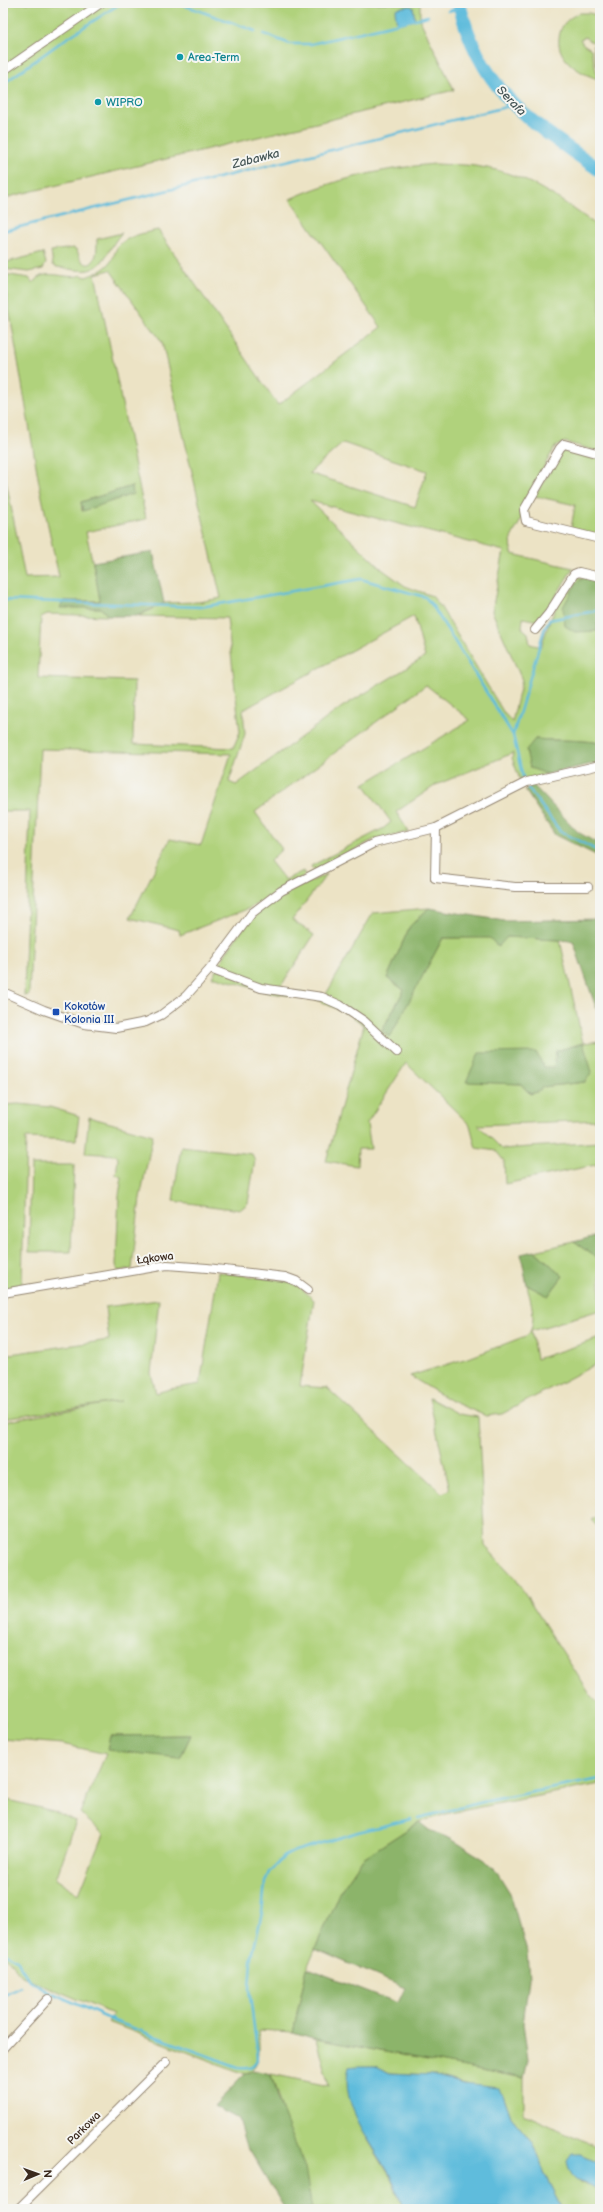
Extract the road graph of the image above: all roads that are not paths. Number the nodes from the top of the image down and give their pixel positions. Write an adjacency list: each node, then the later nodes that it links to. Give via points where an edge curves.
1 (100, 3): 2 (street)
2 (3, 71)
3 (600, 454): 4 (street, via 564,444 524,510 526,521)
4 (600, 540)
5 (600, 577): 6 (street, via 579,572 574,574)
6 (535, 630)
7 (600, 765): 8 (street, via 528,782)
8 (436, 828): 9 (street, via 435,878 515,887); 10 (street, via 374,843 268,900 243,923)
9 (588, 887)
10 (210, 969): 11 (street, via 174,1006 146,1022 128,1027 104,1028 84,1024); 12 (street, via 261,988 322,997 364,1021)
11 (3, 992)
12 (397, 1052)
13 (308, 1290): 14 (street, Łąkowa, via 285,1277 171,1265)
14 (3, 1293)
15 (48, 1999): 16 (street)
16 (3, 2048)
17 (166, 2062): 18 (street, Parkowa)
18 (18, 2209)

